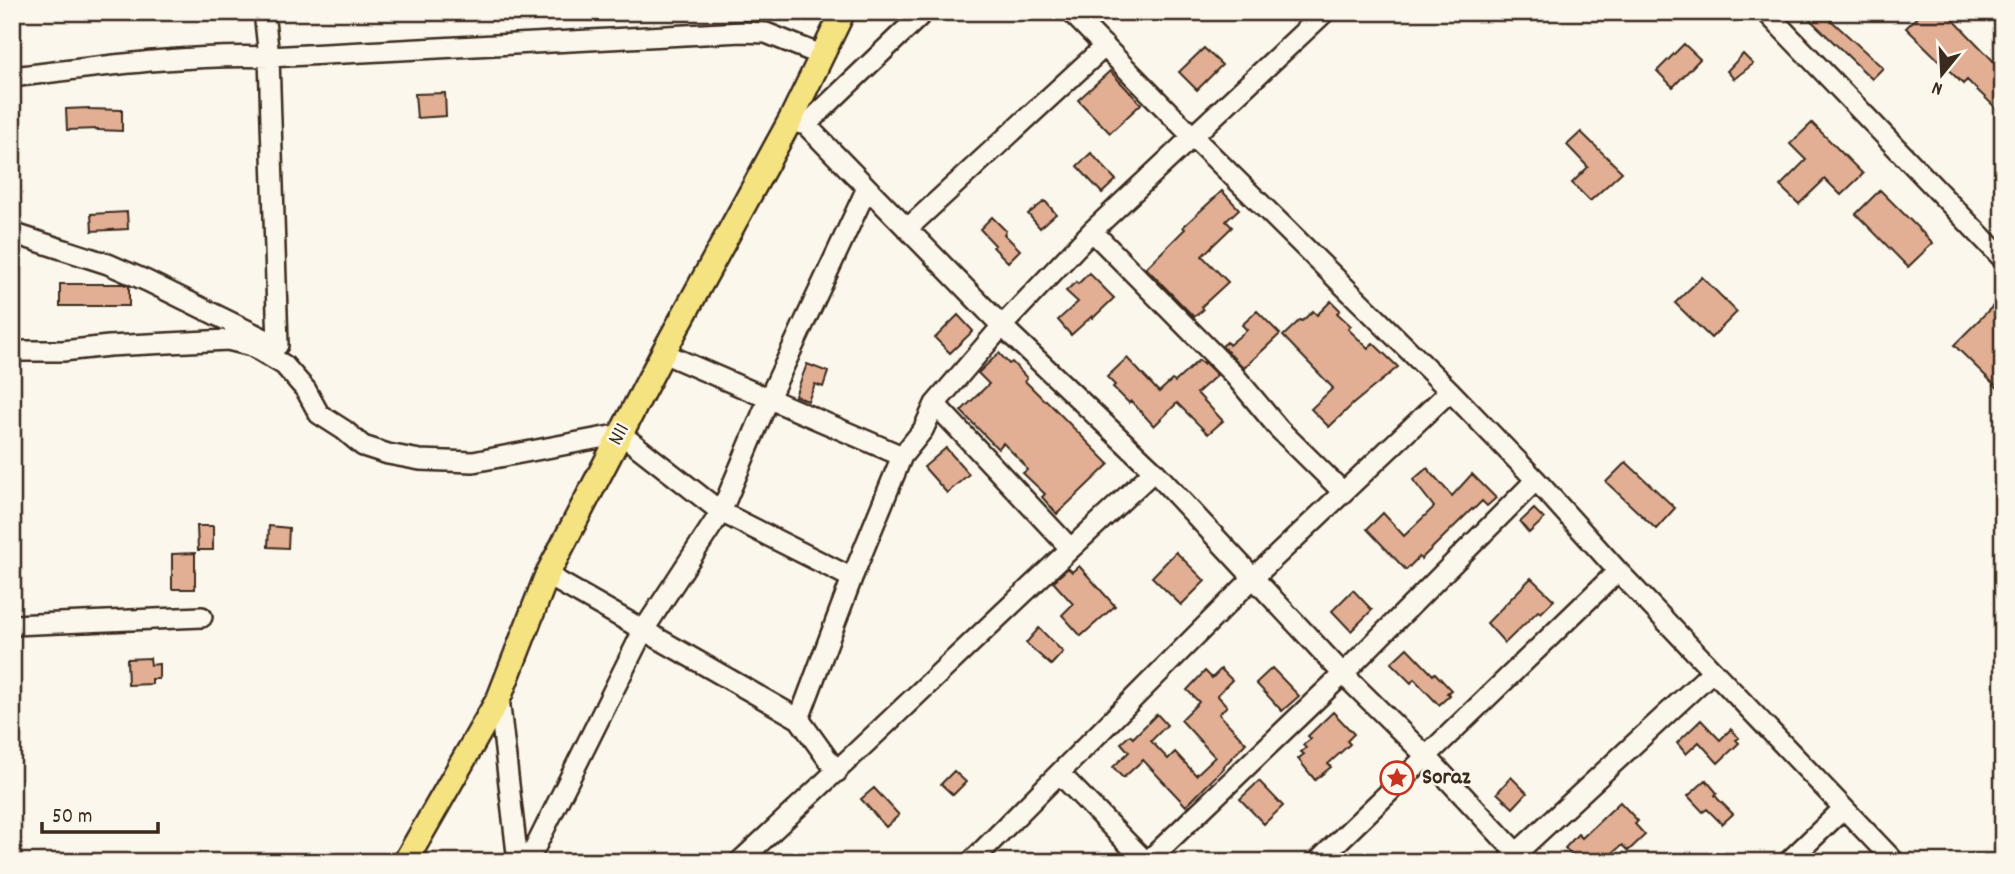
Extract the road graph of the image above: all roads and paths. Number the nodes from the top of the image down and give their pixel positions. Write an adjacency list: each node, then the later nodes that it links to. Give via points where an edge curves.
1 (264, 12): 11 (street)
2 (754, 12): 8 (street)
3 (843, 12): 10 (main road, N11)
4 (924, 12): 13 (street)
5 (1071, 12): 9 (street)
6 (1325, 12): 14 (street)
7 (1766, 12): 19 (street)
8 (756, 33): 10 (street); 11 (street)
9 (1105, 47): 14 (street); 16 (street)
10 (821, 55): 13 (main road, N11)
11 (269, 57): 12 (street, via 145,62); 21 (street)
12 (12, 77)
13 (798, 123): 15 (street); 24 (main road, N11)
14 (1192, 136): 17 (street); 25 (street)
15 (867, 188): 16 (street); 26 (street)
16 (906, 229): 20 (street)
17 (1092, 231): 20 (street); 32 (street)
18 (12, 233): 21 (street, via 108,264)
19 (2003, 259)
20 (1002, 326): 27 (street); 30 (street)
21 (278, 345): 22 (street)
22 (252, 346): 23 (street, via 228,340); 28 (street, via 284,365 319,414 363,446 388,454 473,462)
23 (12, 351)
24 (663, 354): 26 (street); 28 (main road, N11)
25 (1450, 391): 31 (street); 32 (street)
26 (769, 398): 29 (street); 33 (street)
27 (935, 404): 29 (street, via 923,430); 34 (street)
28 (621, 434): 33 (street); 36 (main road, N11)
29 (902, 456): 37 (street)
30 (1154, 471): 34 (street); 38 (street)
31 (1536, 480): 35 (street); 43 (street)
32 (1343, 492): 38 (street)
33 (720, 512): 37 (street); 41 (street)
34 (1070, 548): 47 (street)
35 (1618, 571): 42 (street); 46 (street)
36 (547, 575): 41 (street); 44 (main road, N11)
37 (852, 578): 45 (street)
38 (1254, 578): 43 (street); 48 (street)
39 (202, 617): 40 (street)
40 (12, 625)
41 (643, 631): 45 (street); 53 (street)
42 (1713, 671): 49 (street); 50 (street)
43 (1343, 674): 46 (street); 56 (street)
44 (499, 698): 51 (main road, N11); 52 (street)
45 (799, 719): 47 (street)
46 (1426, 756): 50 (street); 57 (street)
47 (837, 772): 54 (street)
48 (1060, 774): 55 (street); 56 (street)
49 (1843, 809): 58 (street); 59 (street)
50 (1516, 859)
51 (405, 862)
52 (518, 862)
53 (528, 862)
54 (739, 862)
55 (971, 862)
56 (1146, 862)
57 (1317, 862)
58 (1788, 862)
59 (1895, 862)

